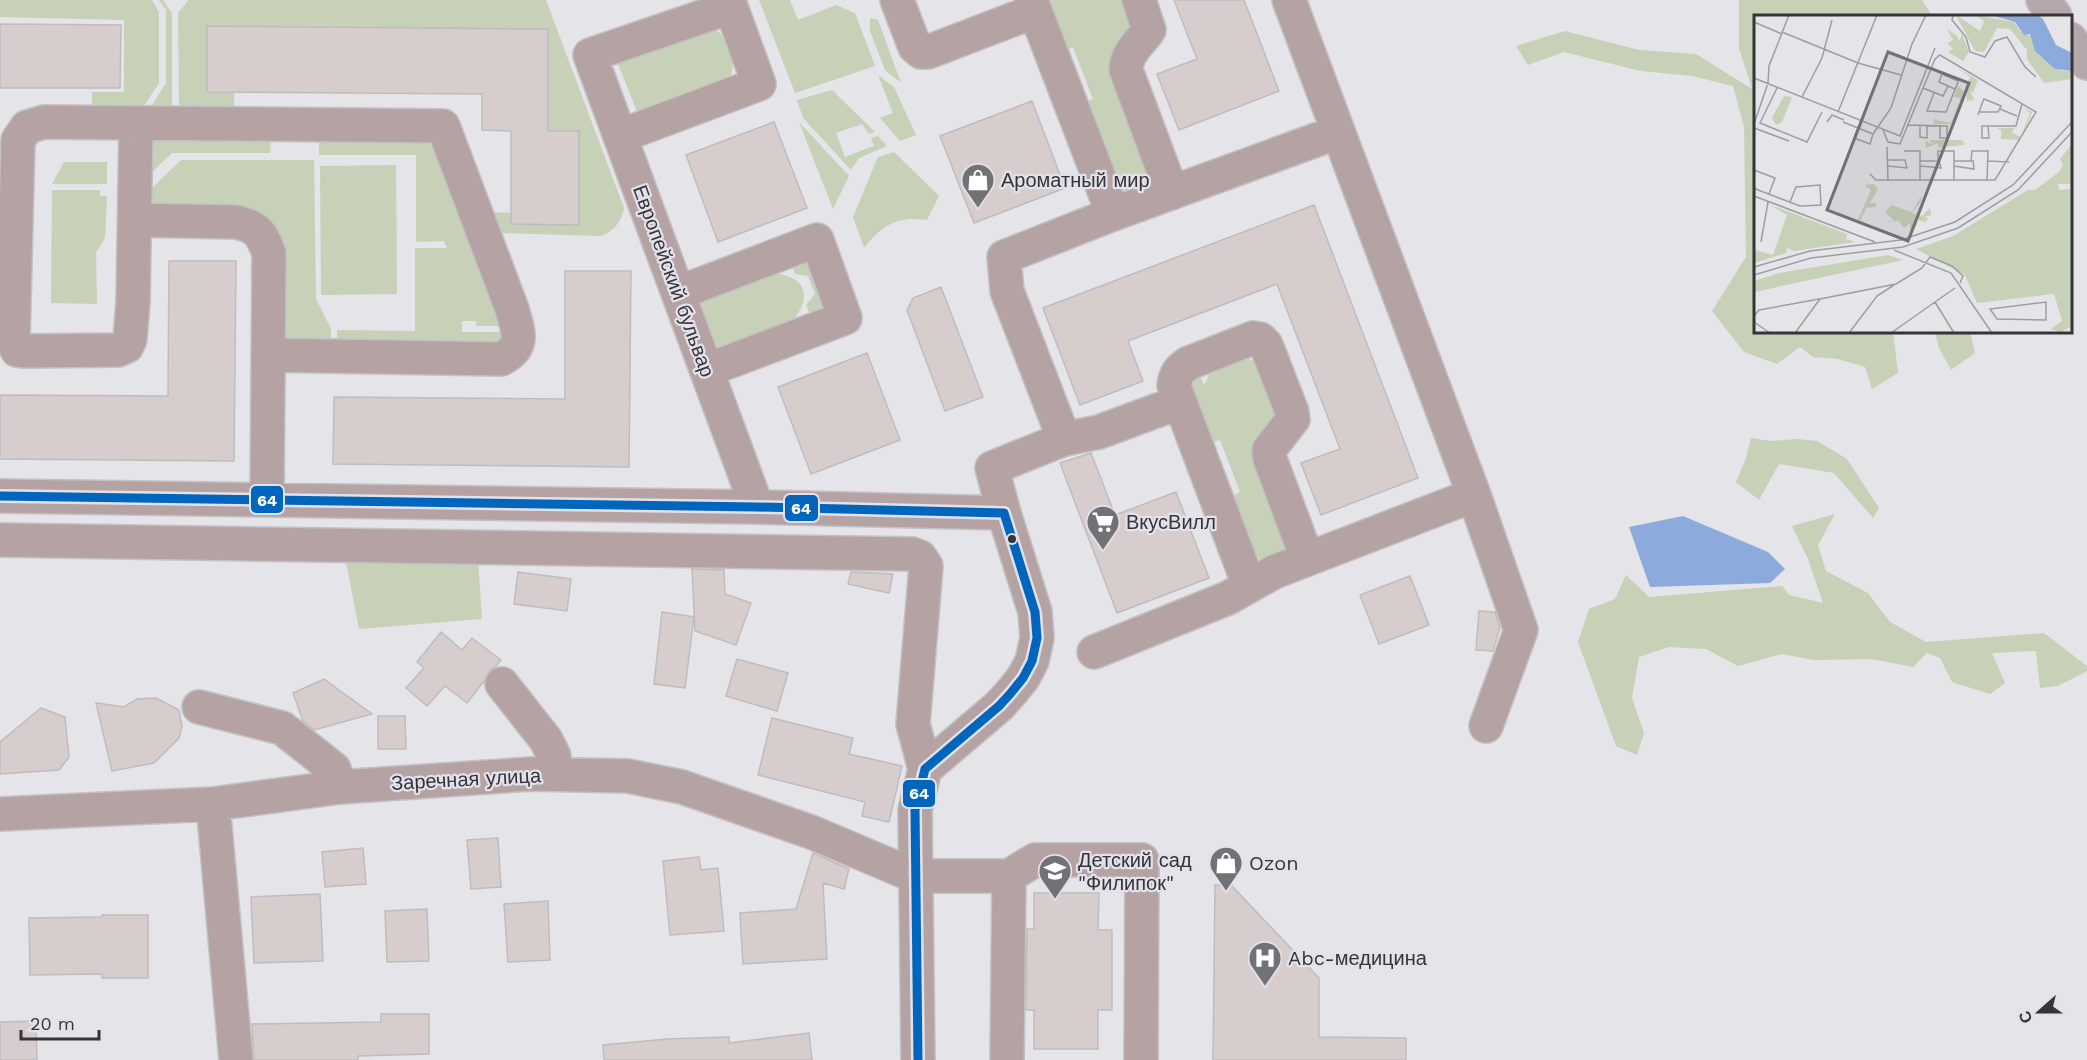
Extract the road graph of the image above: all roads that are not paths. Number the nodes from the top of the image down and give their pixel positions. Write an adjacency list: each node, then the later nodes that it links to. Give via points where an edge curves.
1 (897, 0): 5 (street, via 915,47 921,52)
2 (1139, 0): 12 (street, via 1149,30 1131,52 1126,70)
3 (1289, 0): 10 (street)
4 (2043, 0): 6 (highway)
5 (1033, 5): 13 (street)
6 (2054, 15)
7 (2072, 42): 8 (highway)
8 (2087, 63)
9 (136, 124): 14 (street); 15 (street, via 44,122 27,127 18,140); 17 (street, via 443,126 512,309 518,329 518,345 513,354 501,359)
10 (1338, 132): 12 (street); 21 (street)
11 (620, 135): 11 (street, Европейский бульвар, via 590,56 731,7 759,84); 16 (street, Европейский бульвар)
12 (1172, 193): 13 (street)
13 (1113, 214): 20 (street, via 1004,257 1007,291)
14 (135, 220): 15 (street, via 130,339 127,346 118,350 17,350 13,341); 17 (street, via 236,222 251,226 262,237 269,253)
15 (8, 237)
16 (678, 293): 18 (street, Европейский бульвар); 18 (street, via 817,240 845,318)
17 (268, 355): 23 (street)
18 (707, 370): 24 (street, Европейский бульвар)
19 (1180, 402): 20 (street, via 1099,432); 27 (street, via 1174,386 1180,368 1253,338 1266,345 1293,419 1274,441 1270,459); 28 (street)
20 (1064, 440): 25 (street, via 992,468)
21 (1474, 495): 27 (street); 32 (street, via 1521,630)
22 (0, 496): 23 (street)
23 (267, 499): 24 (street)
24 (758, 507): 25 (street)
25 (1004, 513): 33 (street, via 1035,612 1037,638 1032,661 999,706)
26 (0, 540): 33 (street, via 912,554 926,566 913,724)
27 (1307, 558): 28 (street)
28 (1249, 585): 29 (street, via 1228,598)
29 (1094, 652)
30 (502, 684): 34 (street, via 546,740 554,756)
31 (199, 707): 35 (street, via 282,728 334,769)
32 (1486, 726)
33 (925, 769): 38 (street, via 915,810)
34 (555, 774): 35 (street, Заречная улица); 38 (street, Заречная улица, via 628,777 682,787 811,832)
35 (340, 787): 36 (street, Заречная улица)
36 (213, 804): 37 (street, Заречная улица); 40 (street)
37 (0, 814)
38 (915, 876): 39 (street); 41 (street)
39 (1010, 876): 42 (street); 43 (street, via 1035,860 1142,860)
40 (236, 1060)
41 (918, 1060)
42 (1007, 1060)
43 (1141, 1060)

